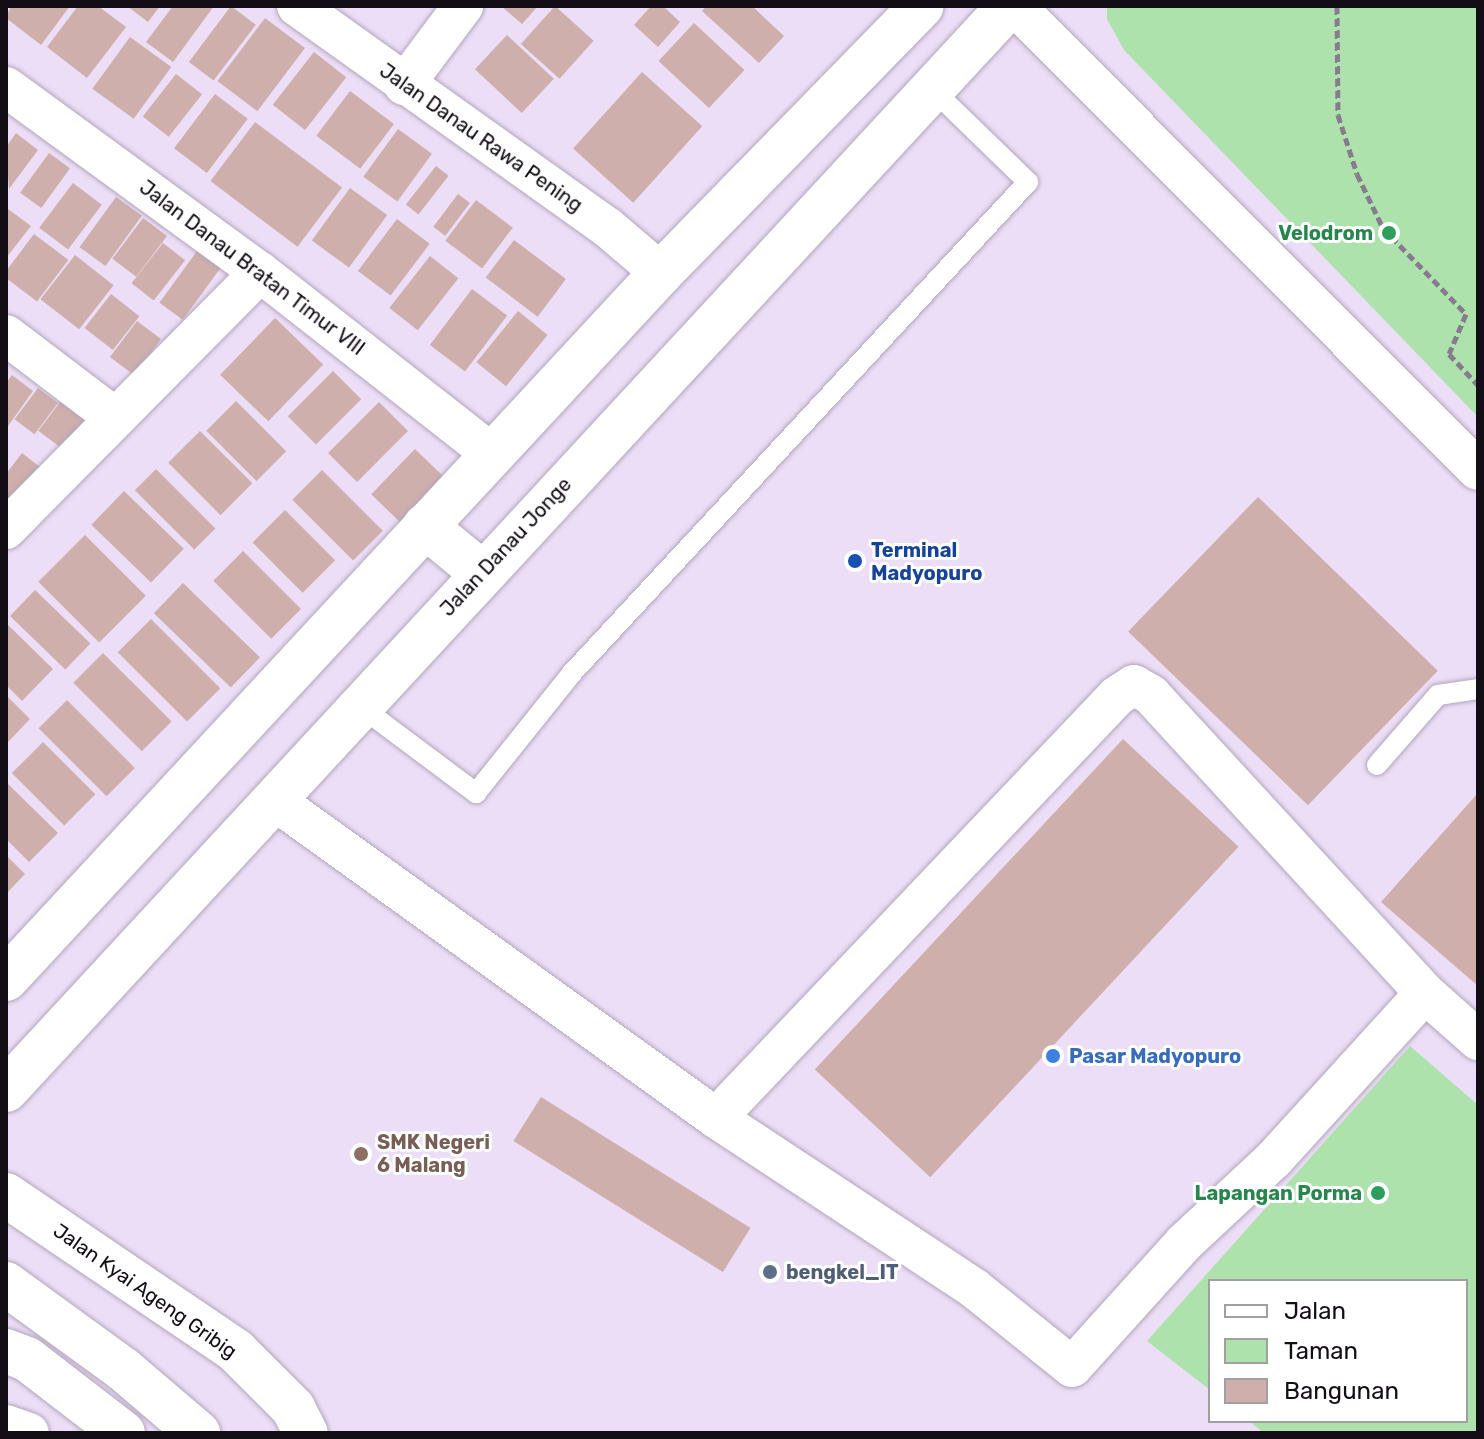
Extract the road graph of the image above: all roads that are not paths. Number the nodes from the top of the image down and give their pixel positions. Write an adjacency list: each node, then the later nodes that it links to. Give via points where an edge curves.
1 (297, 6): 6 (street, Jalan Danau Rawa Pening)
2 (463, 6): 6 (street)
3 (922, 6): 10 (main road)
4 (1009, 6): 8 (main road, Jalan Danau Jonge)
5 (1015, 6): 14 (street)
6 (404, 85): 10 (street, Jalan Danau Rawa Pening, via 607,227)
7 (6, 87): 9 (street, Jalan Danau Bratan Timur VIII)
8 (933, 90): 17 (main road, Jalan Danau Jonge); 19 (lane, via 1028,182 572,673 476,793)
9 (260, 272): 12 (street); 13 (street, Jalan Danau Bratan Timur VIII)
10 (661, 273): 13 (main road)
11 (6, 335): 12 (street)
12 (114, 417): 16 (street)
13 (493, 455): 15 (main road)
14 (1478, 470)
15 (425, 526): 17 (main road); 22 (main road)
16 (6, 529)
17 (481, 572): 19 (main road, Jalan Danau Jonge)
18 (1478, 689): 20 (lane, via 1438,695)
19 (361, 707): 21 (main road, Jalan Danau Jonge)
20 (1377, 765)
21 (274, 800): 25 (main road, Jalan Danau Jonge); 26 (street)
22 (6, 979)
23 (1425, 993): 24 (street); 26 (street, via 1274,1159 1184,1243 1072,1367 975,1289); 26 (street, via 1151,695 1134,685 1117,696)
24 (1478, 1040)
25 (6, 1090)
26 (716, 1118)
27 (6, 1195): 34 (main road, Jalan Kyai Ageng Gribig, via 236,1351 293,1408)
28 (6, 1284): 33 (main road, via 123,1369)
29 (6, 1351): 32 (main road, via 27,1359)
30 (6, 1425): 31 (street)
31 (29, 1433)
32 (123, 1433)
33 (198, 1433)
34 (306, 1433)

